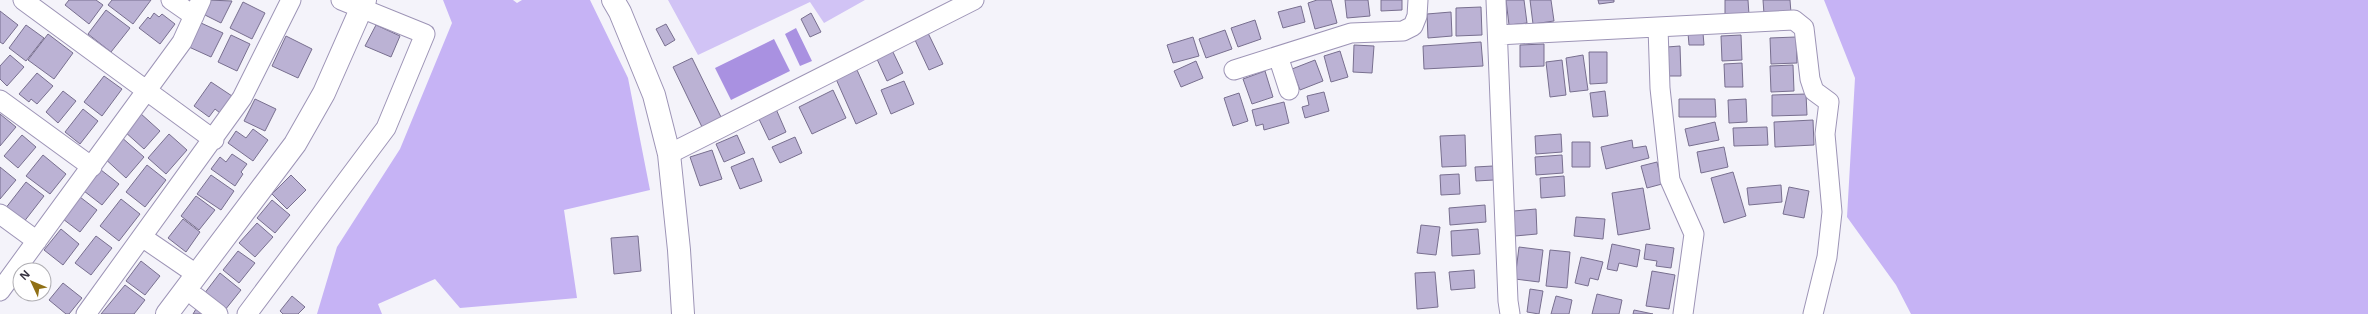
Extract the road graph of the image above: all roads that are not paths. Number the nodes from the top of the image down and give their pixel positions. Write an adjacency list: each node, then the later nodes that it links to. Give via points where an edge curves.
1 (23, 0): 16 (street)
2 (171, 0): 10 (street)
3 (291, 0): 18 (street, via 242,98)
4 (340, 0): 9 (street)
5 (613, 0): 19 (street, via 654,95)
6 (974, 0): 19 (street)
7 (1418, 0): 13 (street, via 1417,16 1413,26 1403,31 1351,33)
8 (1496, 0): 12 (street)
9 (364, 4): 24 (street, via 324,93 295,144); 30 (street, via 425,34 386,128)
10 (197, 8): 16 (street, via 182,42)
11 (1658, 27): 12 (street); 33 (street, via 1660,88 1670,180 1694,234); 34 (street, via 1794,20 1804,28 1810,79 1814,91 1829,102 1826,134 1832,212 1827,257)
12 (1498, 35): 32 (street)
13 (1278, 56): 14 (street); 15 (street)
14 (1234, 70)
15 (1289, 90)
16 (147, 92): 18 (street); 20 (street)
17 (0, 100): 20 (street)
18 (214, 140): 22 (street)
19 (669, 154): 31 (street)
20 (92, 168): 23 (street)
21 (0, 214): 23 (street)
22 (142, 237): 24 (street); 27 (street)
23 (37, 241): 25 (street)
24 (196, 274): 28 (street)
25 (0, 292)
26 (196, 297): 29 (street)
27 (86, 314)
28 (167, 314)
29 (218, 314)
30 (247, 314)
31 (683, 314)
32 (1510, 314)
33 (1682, 314)
34 (1813, 314)

